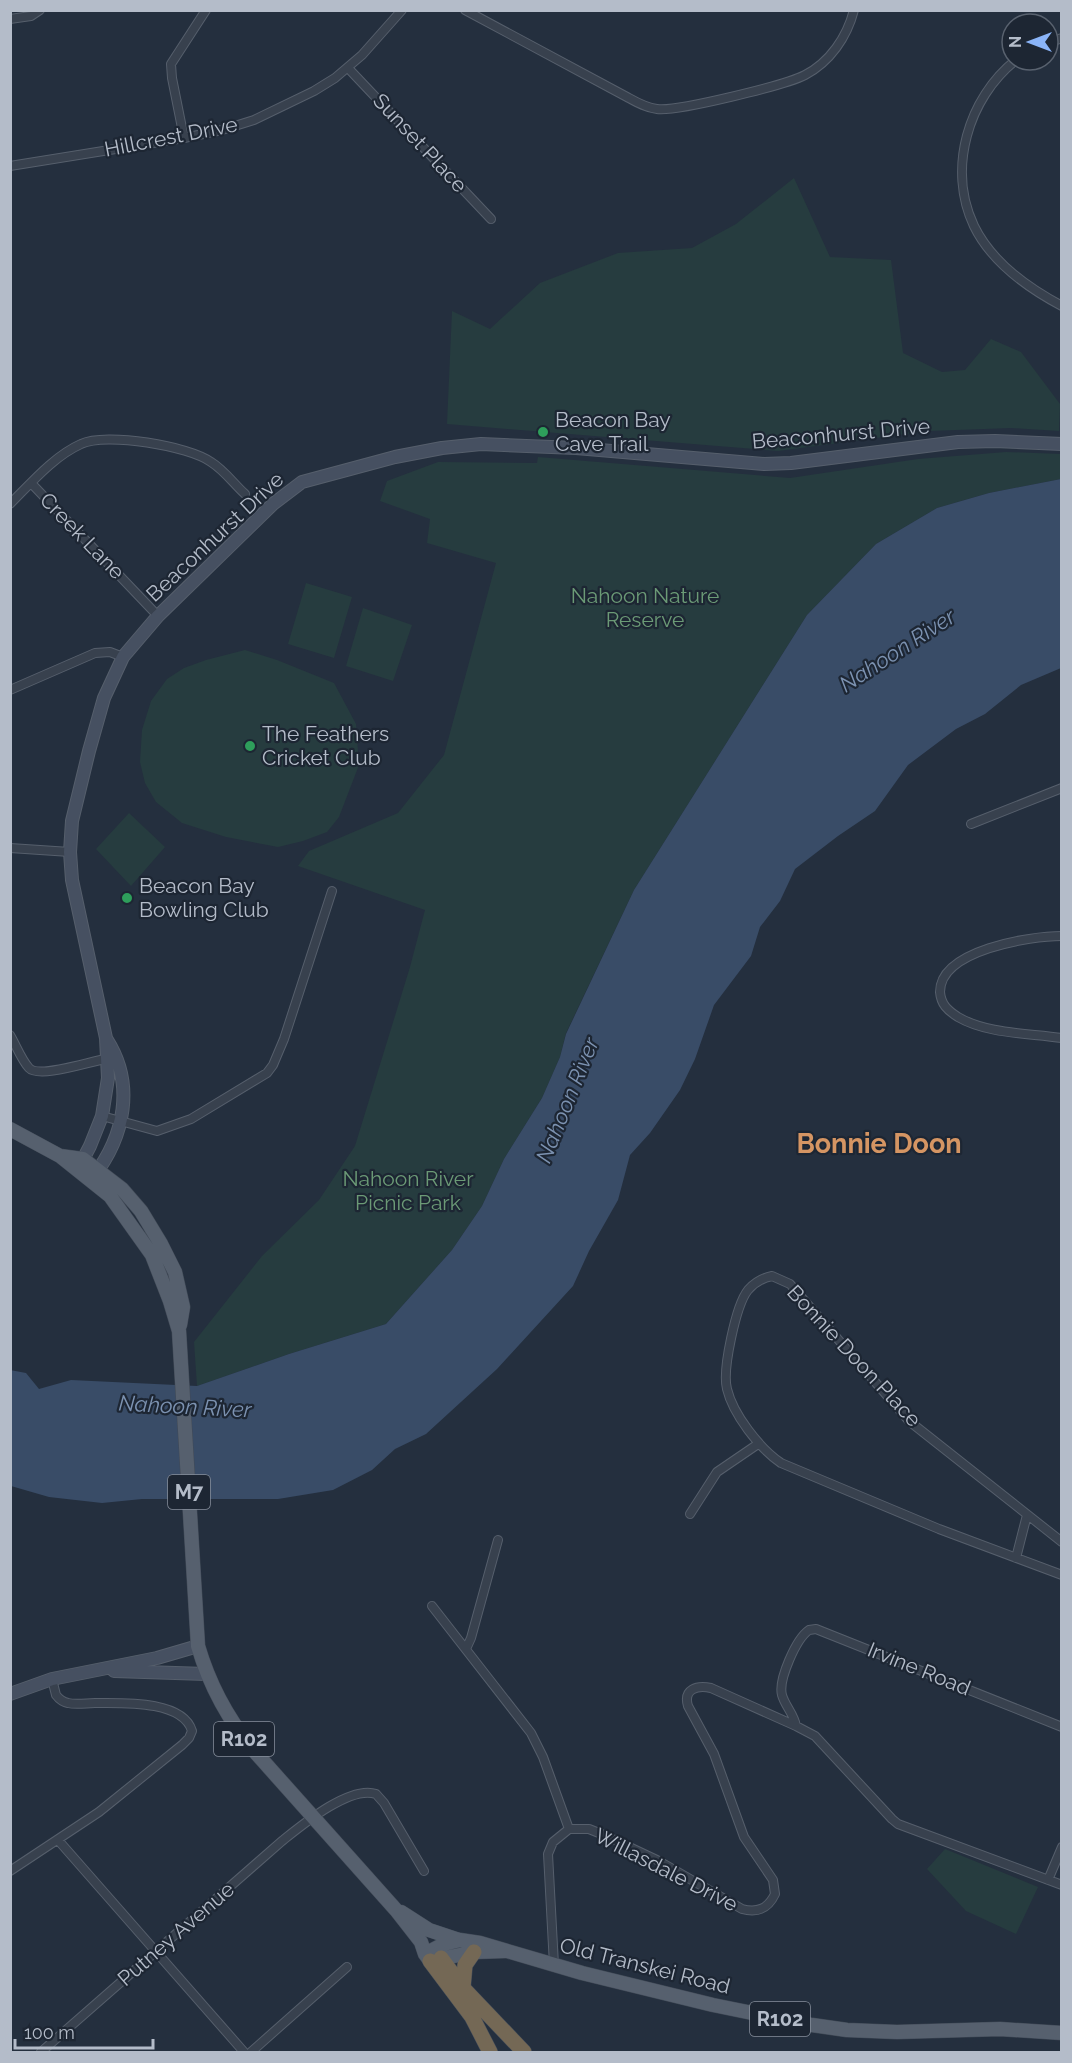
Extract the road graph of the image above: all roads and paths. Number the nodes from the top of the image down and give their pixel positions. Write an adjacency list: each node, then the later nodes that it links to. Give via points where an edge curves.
1 (40, 10): 6 (street)
2 (206, 10): 9 (street, via 171,64)
3 (402, 10): 7 (street, Hillcrest Drive)
4 (465, 10): 5 (street, via 627,97 664,110 806,75 834,53)
5 (854, 10)
6 (10, 20)
7 (348, 68): 9 (street, Hillcrest Drive, via 314,91 254,120); 11 (street, Sunset Place)
8 (1004, 72): 12 (street, via 989,86 970,122 962,166 966,198 974,226 1001,262 1030,287)
9 (184, 138): 10 (street, Hillcrest Drive)
10 (10, 166)
11 (491, 219)
12 (1062, 306)
13 (1062, 444): 17 (street, Beaconhurst Drive, via 958,442 764,464 501,444 430,450 302,482 273,504)
14 (31, 483): 15 (street, via 75,447 112,438 201,456); 16 (street); 17 (street, Creek Lane)
15 (244, 494)
16 (10, 504)
17 (158, 616): 18 (street, Beaconhurst Drive)
18 (123, 657): 19 (street, via 110,652 94,653); 23 (street, Beaconhurst Drive, via 89,751)
19 (10, 690)
20 (1062, 788): 21 (street)
21 (971, 824)
22 (10, 848): 23 (street)
23 (69, 852): 27 (street, Beaconhurst Drive, via 75,899)
24 (332, 891): 31 (street, via 284,1039 267,1073 191,1119 157,1131)
25 (1062, 936): 28 (street, via 1014,942 971,955 949,969 940,987 944,1007 967,1021)
26 (10, 1035): 29 (street, via 28,1067 35,1071)
27 (106, 1038): 29 (street, Beaconhurst Drive); 31 (street, Beaconhurst Drive, via 121,1071)
28 (1062, 1038)
29 (106, 1059): 30 (street, Beaconhurst Drive, via 107,1091)
30 (102, 1116): 31 (street); 33 (street, Beaconhurst Drive)
31 (122, 1121): 34 (street, Beaconhurst Drive)
32 (10, 1129): 33 (main road, M7)
33 (80, 1165): 34 (main road, M7)
34 (95, 1175): 43 (main road, M7, via 152,1255 179,1331)
35 (758, 1444): 36 (street, via 717,1472); 37 (street, Bonnie Doon Place, via 729,1396 725,1368 747,1292 754,1283 772,1276 790,1284 800,1294 909,1421); 40 (street, Bonnie Doon Place, via 781,1463)
36 (690, 1514)
37 (1027, 1515): 39 (street, Bonnie Doon Place); 40 (street)
38 (498, 1540): 45 (street)
39 (1062, 1542)
40 (1016, 1558): 41 (street, Bonnie Doon Place)
41 (1062, 1575)
42 (432, 1606): 45 (street)
43 (196, 1620): 44 (main road, R102)
44 (198, 1646): 46 (street); 47 (main road, R102)
45 (466, 1649): 53 (street, via 531,1733)
46 (95, 1670): 47 (street); 48 (street)
47 (206, 1674): 52 (main road, R102, via 237,1730)
48 (52, 1679): 49 (street); 54 (street, via 56,1695 68,1703 148,1705 177,1713 192,1731 147,1774)
49 (10, 1694)
50 (796, 1726): 51 (street, Irvine Road, via 781,1693 782,1683 803,1634 816,1629); 53 (street, Willasdale Drive, via 711,1688 696,1687 687,1696 688,1706 722,1772 744,1837 773,1880 775,1894 761,1910 737,1907 657,1860 594,1830); 58 (street, via 815,1736 898,1824)
51 (1062, 1727)
52 (313, 1816): 57 (street, Putney Avenue, via 352,1797 367,1792 376,1794); 60 (main road, R102); 62 (street, Putney Avenue)
53 (569, 1829): 66 (street, Willasdale Drive, via 553,1842 548,1854)
54 (58, 1840): 56 (street); 62 (street)
55 (1062, 1847): 58 (street)
56 (10, 1871)
57 (424, 1871)
58 (1048, 1880): 59 (street)
59 (1062, 1886)
60 (396, 1910): 61 (main road, Old Transkei Road, via 429,1930); 65 (main road, R102)
61 (460, 1940): 64 (main road, Old Transkei Road / R102); 65 (main road)
62 (156, 1952): 70 (street, Putney Avenue); 71 (street)
63 (474, 1952): 64 (main road, Old Transkei Road / R102); 65 (main road, Old Transkei Road / R102); 68 (highway, via 465,1965)
64 (505, 1952): 66 (main road, Old Transkei Road / R102)
65 (430, 1953): 68 (highway); 73 (highway)
66 (554, 1965): 69 (main road, Old Transkei Road / R102, via 713,2005 847,2030 1000,2029)
67 (347, 1967): 72 (street)
68 (463, 1988): 74 (highway)
69 (1062, 2033)
70 (41, 2052)
71 (244, 2052)
72 (251, 2052)
73 (490, 2052)
74 (524, 2052)

